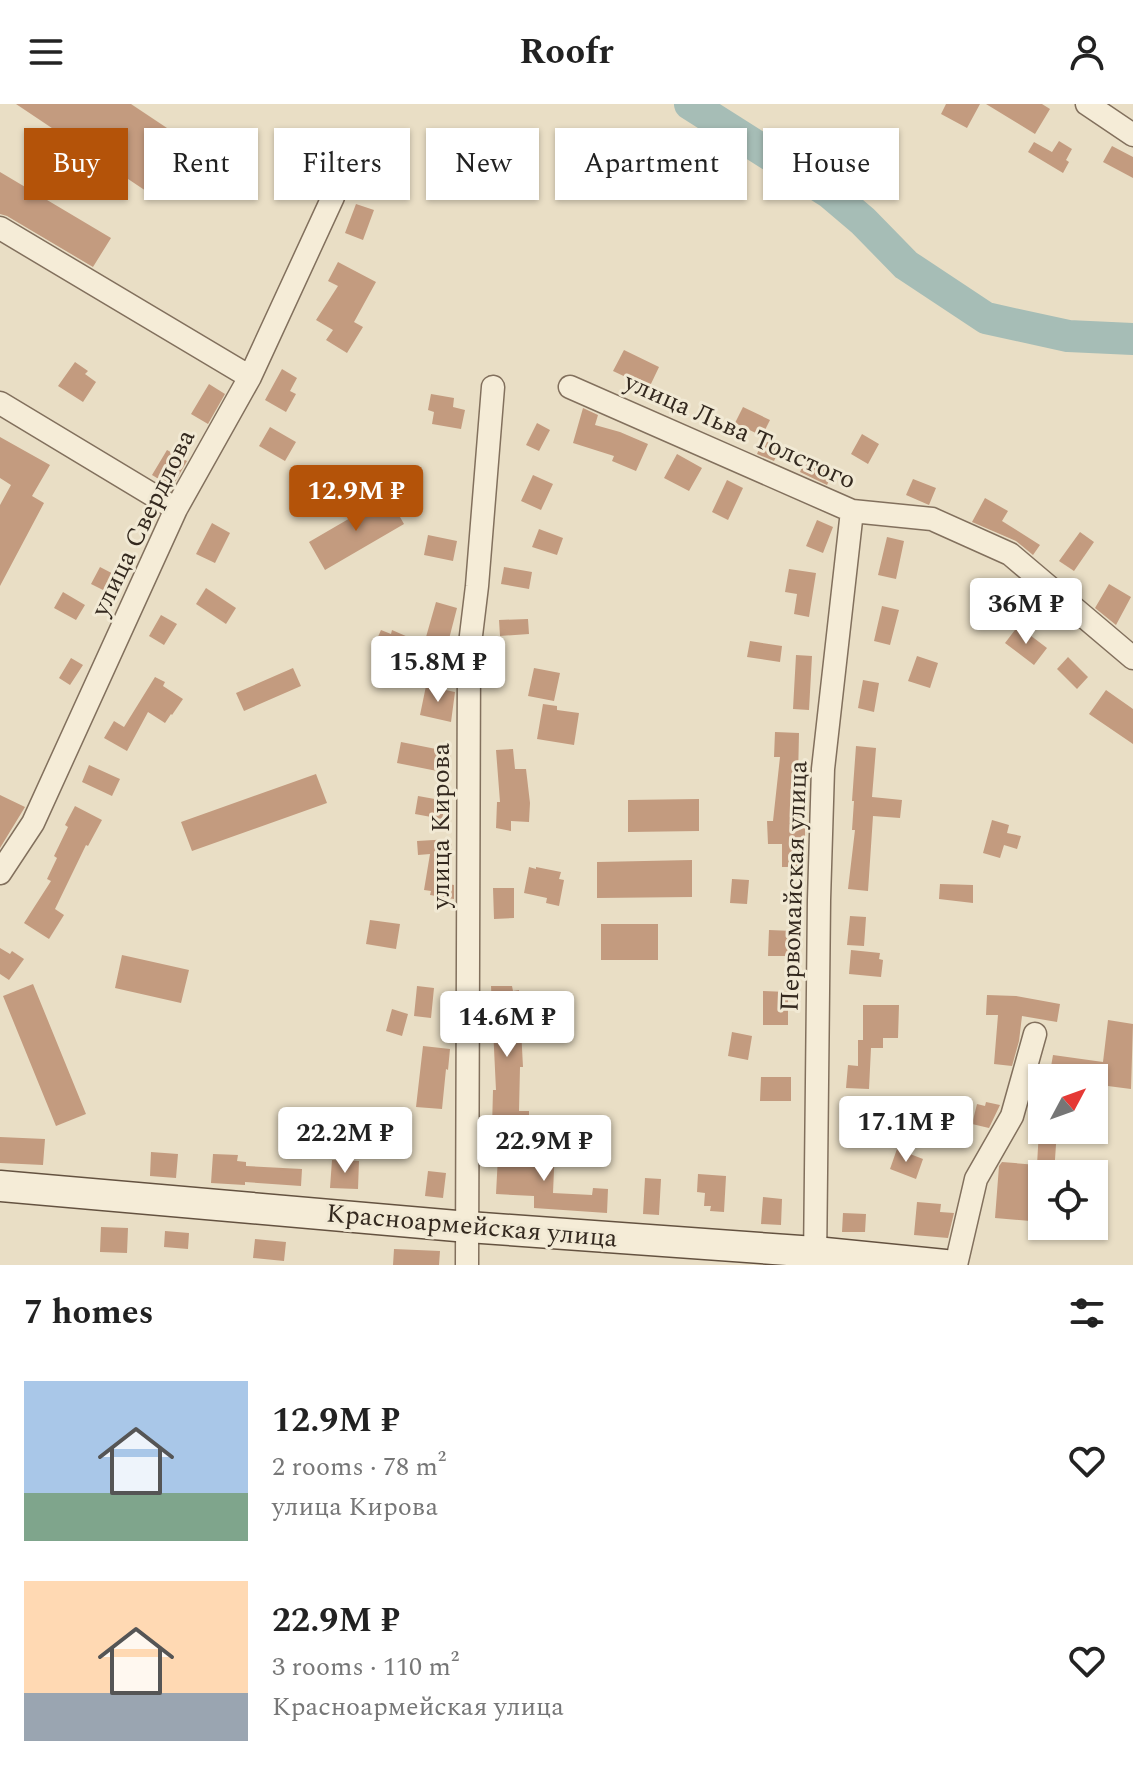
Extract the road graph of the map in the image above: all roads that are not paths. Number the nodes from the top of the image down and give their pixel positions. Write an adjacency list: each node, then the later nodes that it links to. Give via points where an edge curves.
1 (1087, 104): 2 (street)
2 (1133, 135)
3 (332, 200): 5 (street, улица Свердлова)
4 (0, 228): 5 (street)
5 (250, 377): 9 (street, улица Свердлова)
6 (493, 387): 15 (street, улица Кирова, via 469,652)
7 (570, 387): 10 (street, улица Льва Толстого)
8 (0, 403): 9 (street)
9 (176, 509): 12 (street, улица Свердлова, via 33,823)
10 (852, 511): 11 (street, улица Льва Толстого, via 932,519 1010,554); 16 (street, Первомайская улица, via 823,769)
11 (1133, 658)
12 (0, 873)
13 (1035, 1034): 19 (street, via 1012,1116 976,1179)
14 (0, 1186): 15 (main road, Красноармейская улица)
15 (468, 1227): 16 (main road, Красноармейская улица); 17 (street, улица Кирова)
16 (815, 1258): 18 (main road, Красноармейская улица)
17 (467, 1265)
18 (945, 1265)
19 (956, 1265)

